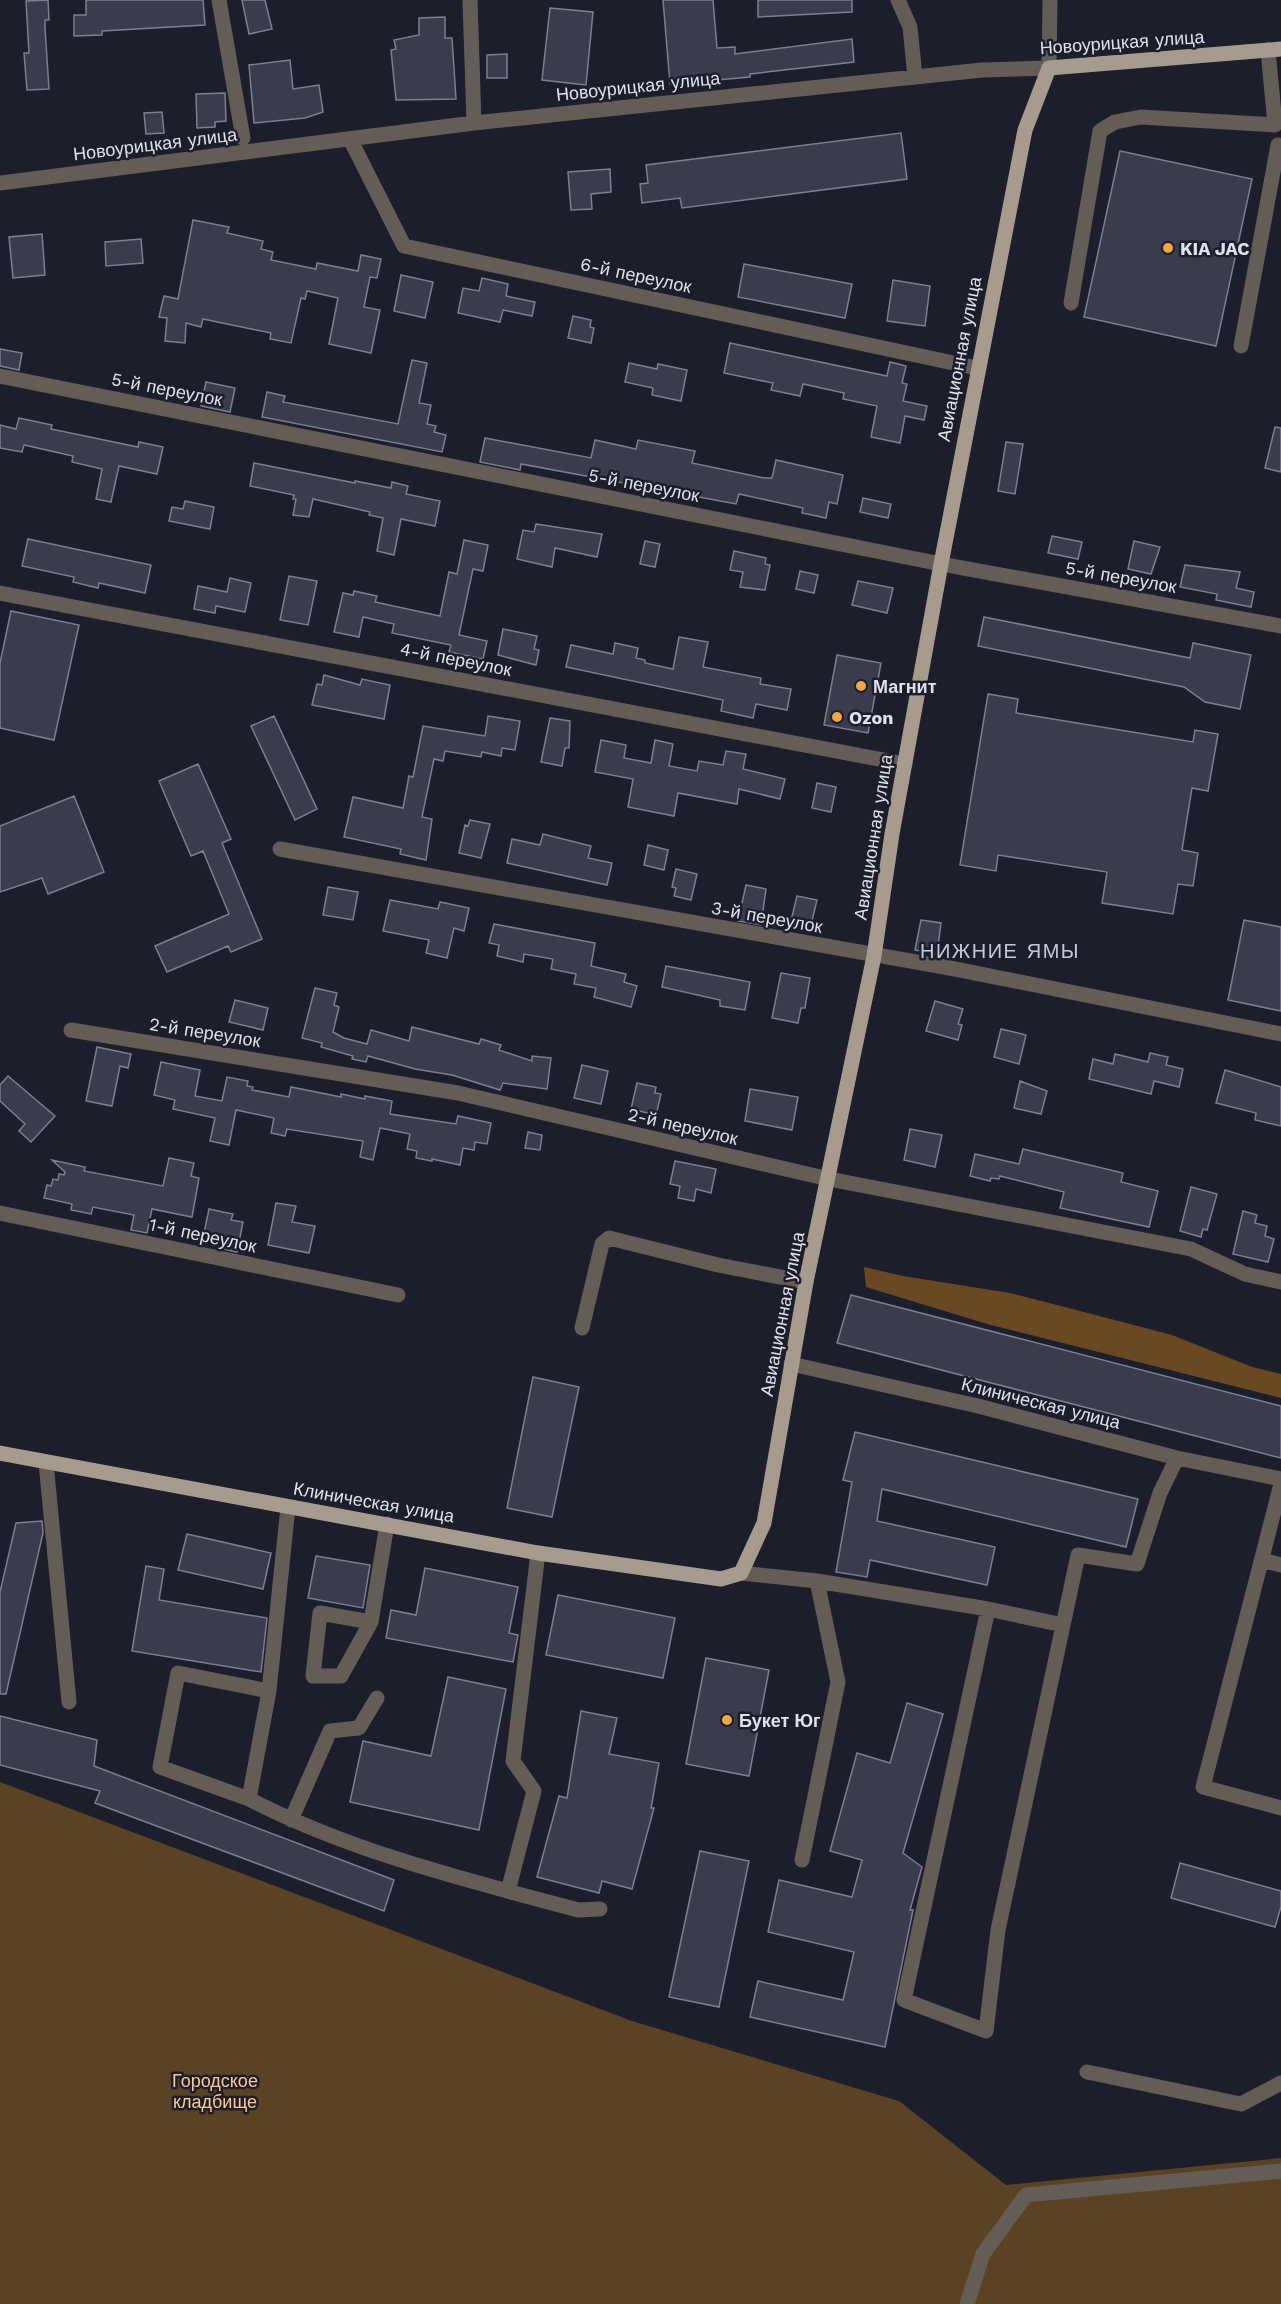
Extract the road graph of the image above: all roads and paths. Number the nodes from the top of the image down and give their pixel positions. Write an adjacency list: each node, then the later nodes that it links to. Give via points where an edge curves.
1 (219, 0): 10 (street)
2 (470, 0): 8 (street)
3 (898, 0): 7 (street, via 910,27)
4 (1050, 0): 6 (street, Авиационная улица)
5 (1274, 49): 6 (main road, Новоурицкая улица); 9 (street)
6 (1049, 68): 7 (street, Новоурицкая улица); 16 (main road, Авиационная улица, via 1025,130)
7 (915, 77): 8 (street, Новоурицкая улица)
8 (474, 123): 11 (street, Новоурицкая улица)
9 (1275, 125): 12 (street); 14 (street, via 1141,117 1115,122 1100,130)
10 (243, 138)
11 (350, 139): 13 (street, Новоурицкая улица); 16 (street, 6-й переулок, via 404,246)
12 (1280, 146): 15 (street)
13 (0, 183)
14 (1071, 303)
15 (1241, 346)
16 (977, 368): 18 (main road, Авиационная улица)
17 (0, 376): 18 (street, 5-й переулок)
18 (941, 564): 20 (street, 5-й переулок); 21 (main road, Авиационная улица)
19 (0, 593): 21 (street, 4-й переулок)
20 (1281, 626)
21 (905, 764): 23 (main road, Авиационная улица)
22 (280, 849): 23 (street, 3-й переулок)
23 (874, 956): 25 (street, 3-й переулок); 26 (main road, Авиационная улица)
24 (70, 1030): 26 (street, 2-й переулок, via 458,1093)
25 (1281, 1034)
26 (829, 1179): 28 (main road, Авиационная улица); 29 (street, 2-й переулок, via 1191,1250 1245,1274)
27 (0, 1213): 30 (street, 1-й переулок)
28 (806, 1282): 31 (street, via 609,1238 602,1244); 32 (main road, Авиационная улица)
29 (1281, 1282)
30 (398, 1295)
31 (582, 1328)
32 (791, 1364): 34 (street, Клиническая улица, via 978,1406); 43 (main road, Авиационная улица, via 764,1523)
33 (0, 1453): 35 (main road, Клиническая улица)
34 (1177, 1458): 36 (street, Клиническая улица); 47 (street, via 1160,1493 1137,1564 1078,1555)
35 (46, 1463): 38 (main road, Клиническая улица); 50 (street)
36 (1281, 1479)
37 (1281, 1485): 41 (street)
38 (288, 1506): 39 (main road, Клиническая улица); 48 (street)
39 (387, 1524): 40 (main road, Клиническая улица); 46 (street)
40 (538, 1553): 43 (main road, Клиническая улица, via 721,1579); 55 (street, via 513,1761 534,1791)
41 (1262, 1560): 42 (street); 52 (street, via 1203,1787)
42 (1281, 1565)
43 (741, 1573): 44 (street)
44 (817, 1581): 45 (street); 54 (street, via 838,1682)
45 (988, 1609): 47 (street); 47 (street, via 904,2000 986,2031 998,1930)
46 (371, 1622): 46 (street, via 341,1676 313,1676 320,1613)
47 (1063, 1625)
48 (269, 1690): 51 (street); 51 (street, via 178,1673 160,1767)
49 (377, 1698): 53 (street, via 359,1728 330,1731)
50 (69, 1702)
51 (249, 1798): 53 (street)
52 (1281, 1808)
53 (291, 1820): 55 (street, via 396,1859)
54 (802, 1860)
55 (508, 1891): 56 (street, via 578,1910)
56 (600, 1909)
57 (1086, 2072): 58 (street, via 1241,2104)
58 (1281, 2084)
59 (1281, 2171): 60 (street, via 1026,2195 983,2254)
60 (967, 2304)

